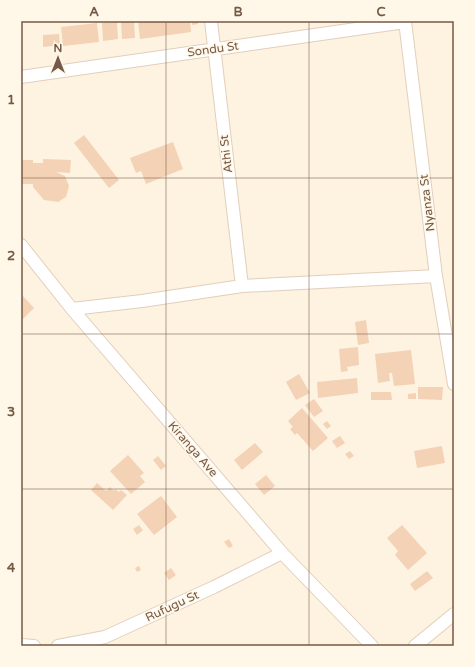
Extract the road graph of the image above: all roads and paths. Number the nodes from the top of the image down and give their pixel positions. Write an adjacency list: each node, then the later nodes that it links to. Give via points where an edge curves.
1 (211, 21): 3 (street, Athi St)
2 (405, 21): 3 (street, Sondu St); 6 (street, Nyanza St)
3 (214, 49): 4 (street, Sondu St); 7 (street, Athi St)
4 (21, 77)
5 (21, 245): 8 (street, Kiranga Ave)
6 (436, 276): 7 (street); 9 (street, Nyanza St)
7 (242, 286): 8 (street)
8 (72, 309): 10 (street, Kiranga Ave)
9 (454, 384)
10 (282, 553): 14 (street, Rufugu St, via 105,637); 15 (street, Kiranga Ave)
11 (454, 614): 16 (street)
12 (21, 645): 13 (street)
13 (34, 646)
14 (58, 646)
15 (372, 646)
16 (415, 646)

